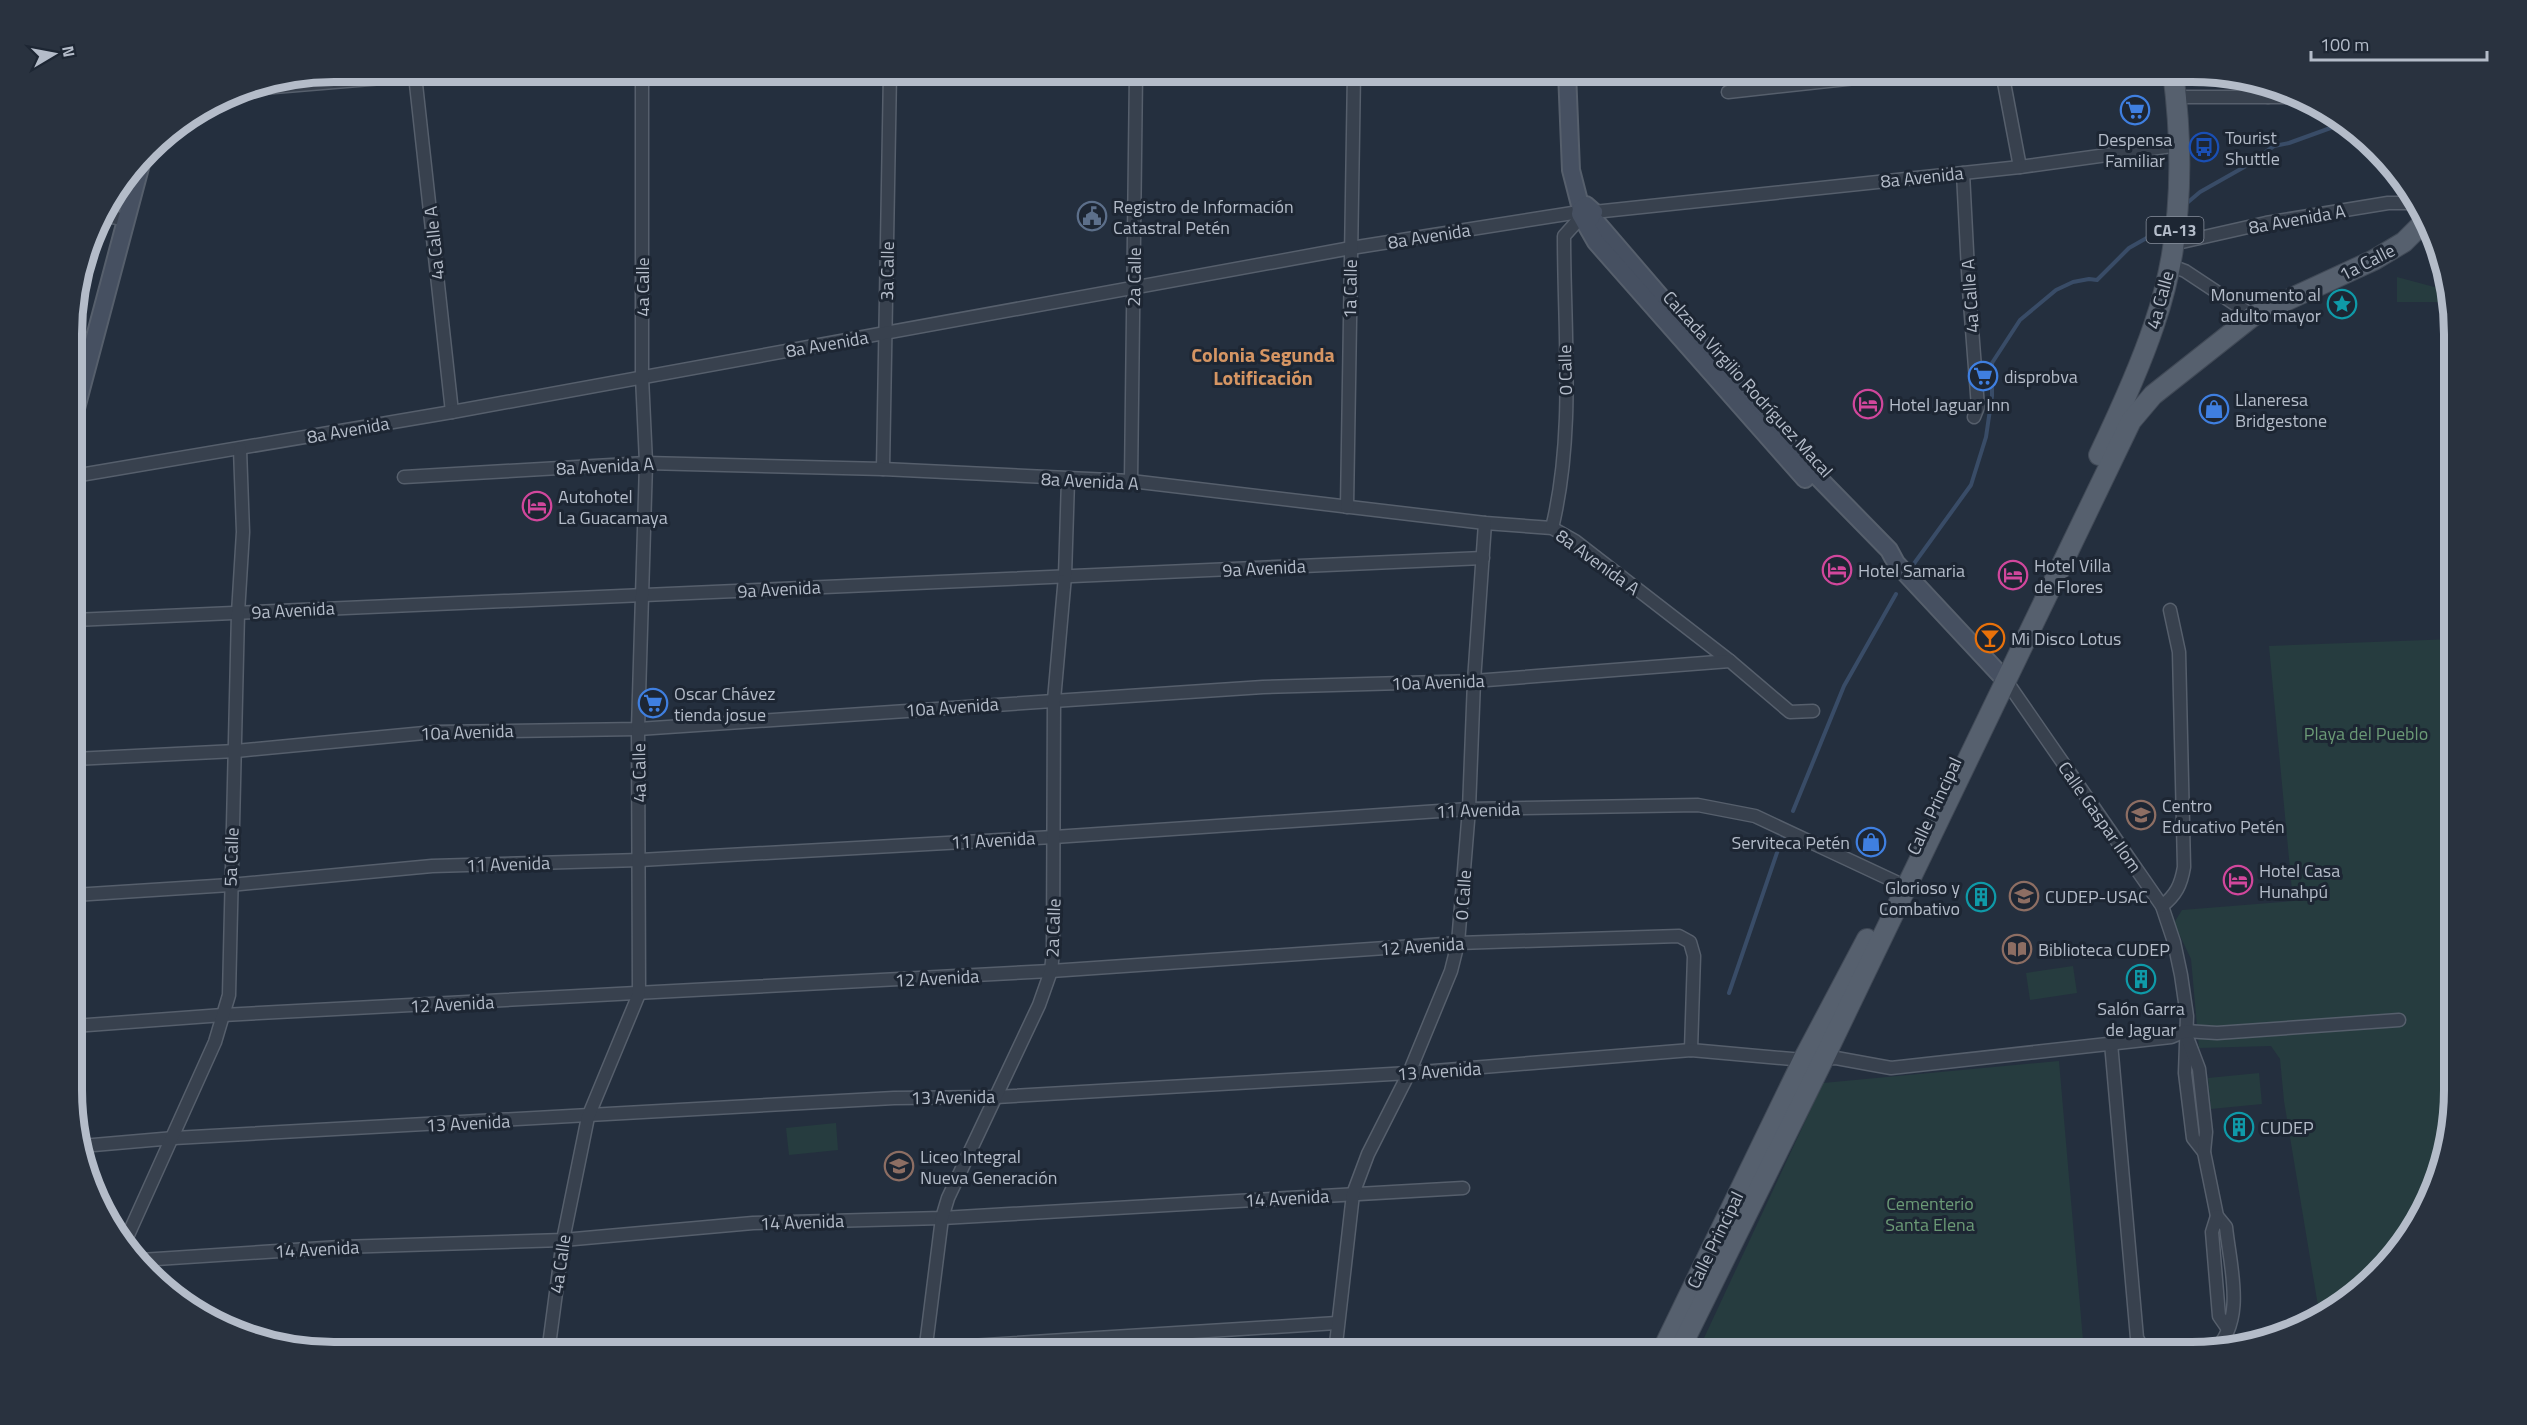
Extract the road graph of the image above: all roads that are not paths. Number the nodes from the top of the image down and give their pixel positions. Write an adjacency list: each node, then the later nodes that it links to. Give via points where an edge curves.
1 (328, 82): 12 (street)
2 (416, 82): 35 (street, 4a Calle A)
3 (642, 82): 31 (street, 4a Calle)
4 (890, 82): 30 (street, 3a Calle)
5 (1136, 82): 28 (street, 2a Calle)
6 (1354, 82): 26 (street, 1a Calle)
7 (1567, 82): 21 (street, Calzada Virgilio Rodríguez Macal, via 1571,170)
8 (1578, 82): 21 (street, Calzada Virgilio Rodríguez Macal)
9 (1820, 82): 14 (street)
10 (2004, 82): 17 (street)
11 (2174, 82): 15 (main road, 4a Calle / CA-13)
12 (312, 84)
13 (2257, 91): 15 (street)
14 (1728, 92)
15 (2176, 97): 16 (main road, 4a Calle / CA-13)
16 (2179, 145): 17 (street, 8a Avenida); 25 (main road, 4a Calle / CA-13)
17 (2020, 167): 18 (street, 8a Avenida)
18 (1963, 173): 21 (street, 8a Avenida); 36 (street, 4a Calle A, via 1978,407)
19 (137, 178): 23 (street)
20 (2408, 203): 25 (street, 8a Avenida A, via 2266,223)
21 (1586, 213): 26 (street, 8a Avenida); 46 (street, 0 Calle, via 1563,236 1565,428 1560,496); 54 (street, Calzada Virgilio Rodríguez Macal, via 1596,242 1788,462 1882,557 1896,563)
22 (111, 217): 23 (street)
23 (126, 220): 33 (street)
24 (2420, 226): 29 (main road, 1a Calle / CA-13, via 2404,242 2374,260)
25 (2173, 244): 27 (main road, 4a Calle / CA-13)
26 (1351, 248): 28 (street, 8a Avenida); 44 (street, 1a Calle)
27 (2169, 265): 29 (street, via 2185,271); 32 (main road, 4a Calle / CA-13, via 2155,323)
28 (1134, 289): 30 (street, 8a Avenida); 43 (street, 2a Calle)
29 (2253, 316): 34 (main road, 1a Calle / CA-13)
30 (886, 334): 31 (street, 8a Avenida); 39 (street, 3a Calle)
31 (642, 377): 35 (street, 8a Avenida); 38 (street, 4a Calle)
32 (2132, 382): 54 (main road, Calle Principal / CA-13)
33 (82, 386)
34 (2153, 395): 54 (main road, Calle Principal / CA-13, via 2131,421)
35 (452, 412): 37 (street, 8a Avenida)
36 (1974, 417)
37 (240, 449): 40 (street, 8a Avenida); 51 (street, 5a Calle, via 243,532)
38 (646, 463): 39 (street, 8a Avenida A); 41 (street, 8a Avenida A); 49 (street, 4a Calle)
39 (884, 469): 42 (street, 8a Avenida A)
40 (82, 475)
41 (404, 477)
42 (1068, 480): 43 (street, 8a Avenida A); 48 (street, 2a Calle)
43 (1131, 481): 44 (street, 8a Avenida A)
44 (1347, 507): 45 (street, 8a Avenida A)
45 (1485, 523): 46 (street, 8a Avenida A); 47 (street, 0 Calle)
46 (1552, 528): 53 (street, 8a Avenida A, via 1575,541)
47 (1483, 558): 48 (street, 9a Avenida); 55 (street, 0 Calle)
48 (1065, 576): 49 (street, 9a Avenida); 56 (street, 2a Calle)
49 (643, 595): 51 (street, 9a Avenida); 58 (street, 4a Calle)
50 (2170, 610): 67 (street, via 2179,652 2184,867 2173,897)
51 (238, 613): 52 (street, 9a Avenida); 59 (street, 5a Calle)
52 (82, 620)
53 (1730, 661): 55 (street, 10a Avenida); 57 (street, via 1790,711)
54 (2002, 675): 64 (main road, Calle Principal / CA-13); 67 (street, Calle Gaspar Ilom); 77 (main road, Calle Principal / CA-13)
55 (1474, 681): 56 (street, 10a Avenida, via 1263,687); 61 (street, 0 Calle)
56 (1054, 700): 58 (street, 10a Avenida); 62 (street, 2a Calle)
57 (1813, 711)
58 (638, 729): 59 (street, 10a Avenida, via 435,732); 63 (street, 4a Calle)
59 (236, 751): 60 (street, 10a Avenida); 65 (street, 5a Calle)
60 (82, 759)
61 (1469, 810): 62 (street, 11 Avenida); 64 (street, 11 Avenida, via 1698,806 1755,816); 68 (street, 0 Calle)
62 (1054, 837): 63 (street, 11 Avenida); 69 (street, 2a Calle)
63 (640, 860): 65 (street, 11 Avenida, via 432,866); 70 (street, 4a Calle)
64 (1898, 883): 78 (main road, Calle Principal / CA-13)
65 (230, 885): 66 (street, 11 Avenida); 71 (street, 5a Calle, via 229,995)
66 (82, 894)
67 (2162, 906): 74 (street, Calle Gaspar Ilom, via 2181,975 2187,1016)
68 (1458, 943): 69 (street, 12 Avenida); 76 (street, 12 Avenida, via 1679,936 1690,942 1694,956); 79 (street, 0 Calle, via 1451,971)
69 (1051, 971): 70 (street, 12 Avenida); 80 (street, 2a Calle)
70 (639, 994): 71 (street, 12 Avenida); 81 (street, 4a Calle)
71 (223, 1015): 73 (street, 12 Avenida); 82 (street, 5a Calle)
72 (2399, 1020): 74 (street, 13 Avenida, via 2217,1033)
73 (82, 1025)
74 (2185, 1031): 75 (street, 13 Avenida, via 2171,1037); 91 (street, Calle Gaspar Ilom, via 2193,1138 2204,1152 2217,1216 2212,1232 2219,1317 2228,1329)
75 (2111, 1043): 77 (street, 13 Avenida, via 1891,1068); 98 (street)
76 (1691, 1050): 78 (street, 13 Avenida); 79 (street, 13 Avenida)
77 (1824, 1058): 78 (street, 13 Avenida); 97 (main road, Calle Principal / CA-13)
78 (1803, 1060): 96 (main road, Calle Principal / CA-13)
79 (1409, 1073): 80 (street, 13 Avenida); 85 (street, 0 Calle, via 1368,1154)
80 (996, 1097): 81 (street, 13 Avenida, via 894,1098); 86 (street, 2a Calle)
81 (588, 1117): 82 (street, 13 Avenida); 88 (street, 4a Calle)
82 (174, 1138): 83 (street, 13 Avenida); 87 (street, 5a Calle)
83 (88, 1145)
84 (1463, 1188): 85 (street, 14 Avenida)
85 (1353, 1194): 86 (street, 14 Avenida); 90 (street, 0 Calle)
86 (942, 1218): 88 (street, 14 Avenida, via 753,1223); 93 (street, 2a Calle)
87 (128, 1235)
88 (563, 1240): 89 (street, 14 Avenida, via 340,1247); 92 (street, 4a Calle)
89 (147, 1260)
90 (1337, 1323): 94 (street); 95 (street, 0 Calle)
91 (2222, 1340)
92 (549, 1342)
93 (926, 1342)
94 (1057, 1342)
95 (1336, 1342)
96 (1665, 1342)
97 (1683, 1342)
98 (2139, 1342)

